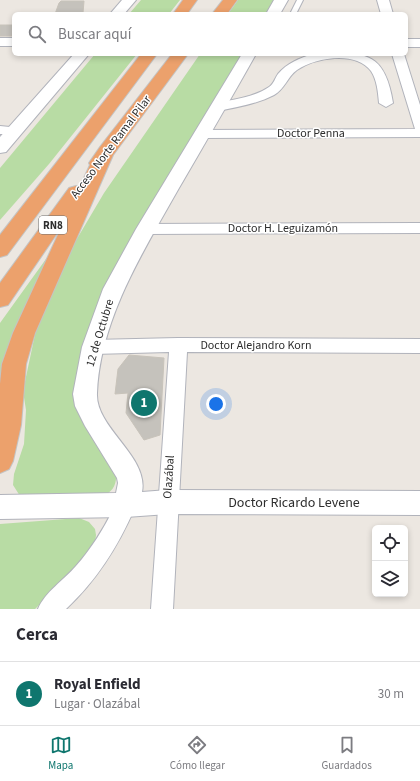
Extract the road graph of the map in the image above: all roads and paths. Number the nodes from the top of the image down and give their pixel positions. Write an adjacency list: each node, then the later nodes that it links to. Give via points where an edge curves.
1 (129, 0): 8 (street)
2 (190, 0): 9 (highway)
3 (219, 0): 10 (highway)
4 (230, 0): 11 (highway)
5 (281, 0): 12 (street)
6 (300, 0): 13 (lane)
7 (383, 0): 14 (street)
8 (119, 12)
9 (181, 12)
10 (210, 12)
11 (221, 12)
12 (273, 12)
13 (294, 12)
14 (386, 12)
15 (0, 42): 16 (street)
16 (12, 42)
17 (408, 43): 18 (street)
18 (420, 43)
19 (80, 56): 31 (street)
20 (148, 56): 34 (highway, RN8)
21 (179, 56): 27 (highway, Acceso Norte Ramal Pilar / RN8)
22 (182, 56): 27 (highway)
23 (248, 56): 29 (street, 12 de Octubre)
24 (318, 56): 29 (street, via 290,70 274,88 258,97)
25 (345, 56): 28 (street, via 370,61 376,66 385,91)
26 (399, 56): 30 (street)
27 (169, 70): 36 (highway, Acceso Norte Ramal Pilar / RN8)
28 (386, 103)
29 (218, 107): 33 (street, 12 de Octubre)
30 (420, 126)
31 (8, 131): 35 (street)
32 (420, 133): 33 (street, Doctor Penna)
33 (201, 134): 39 (street, 12 de Octubre)
34 (79, 147): 37 (highway); 40 (highway, RN8)
35 (0, 148)
36 (106, 151): 41 (highway, Acceso Norte Ramal Pilar / RN8); 45 (highway, via 24,333 14,364 8,424)
37 (0, 225)
38 (420, 228): 39 (street, Doctor H. Leguizamón)
39 (146, 229): 44 (street, 12 de Octubre, via 113,289)
40 (0, 250)
41 (0, 299)
42 (178, 345): 43 (street, Doctor Alejandro Korn); 44 (street, Doctor Alejandro Korn); 46 (street, Olazábal)
43 (420, 346)
44 (93, 347): 48 (street, 12 de Octubre, via 85,394 87,406 129,475 131,483)
45 (0, 461)
46 (168, 502): 47 (street, Doctor Ricardo Levene); 48 (street, Doctor Ricardo Levene); 51 (street, Olazábal)
47 (420, 503)
48 (126, 505): 49 (street, Doctor Ricardo Levene); 50 (street, 12 de Octubre, via 116,529 93,565)
49 (0, 508)
50 (50, 609)
51 (162, 609)

